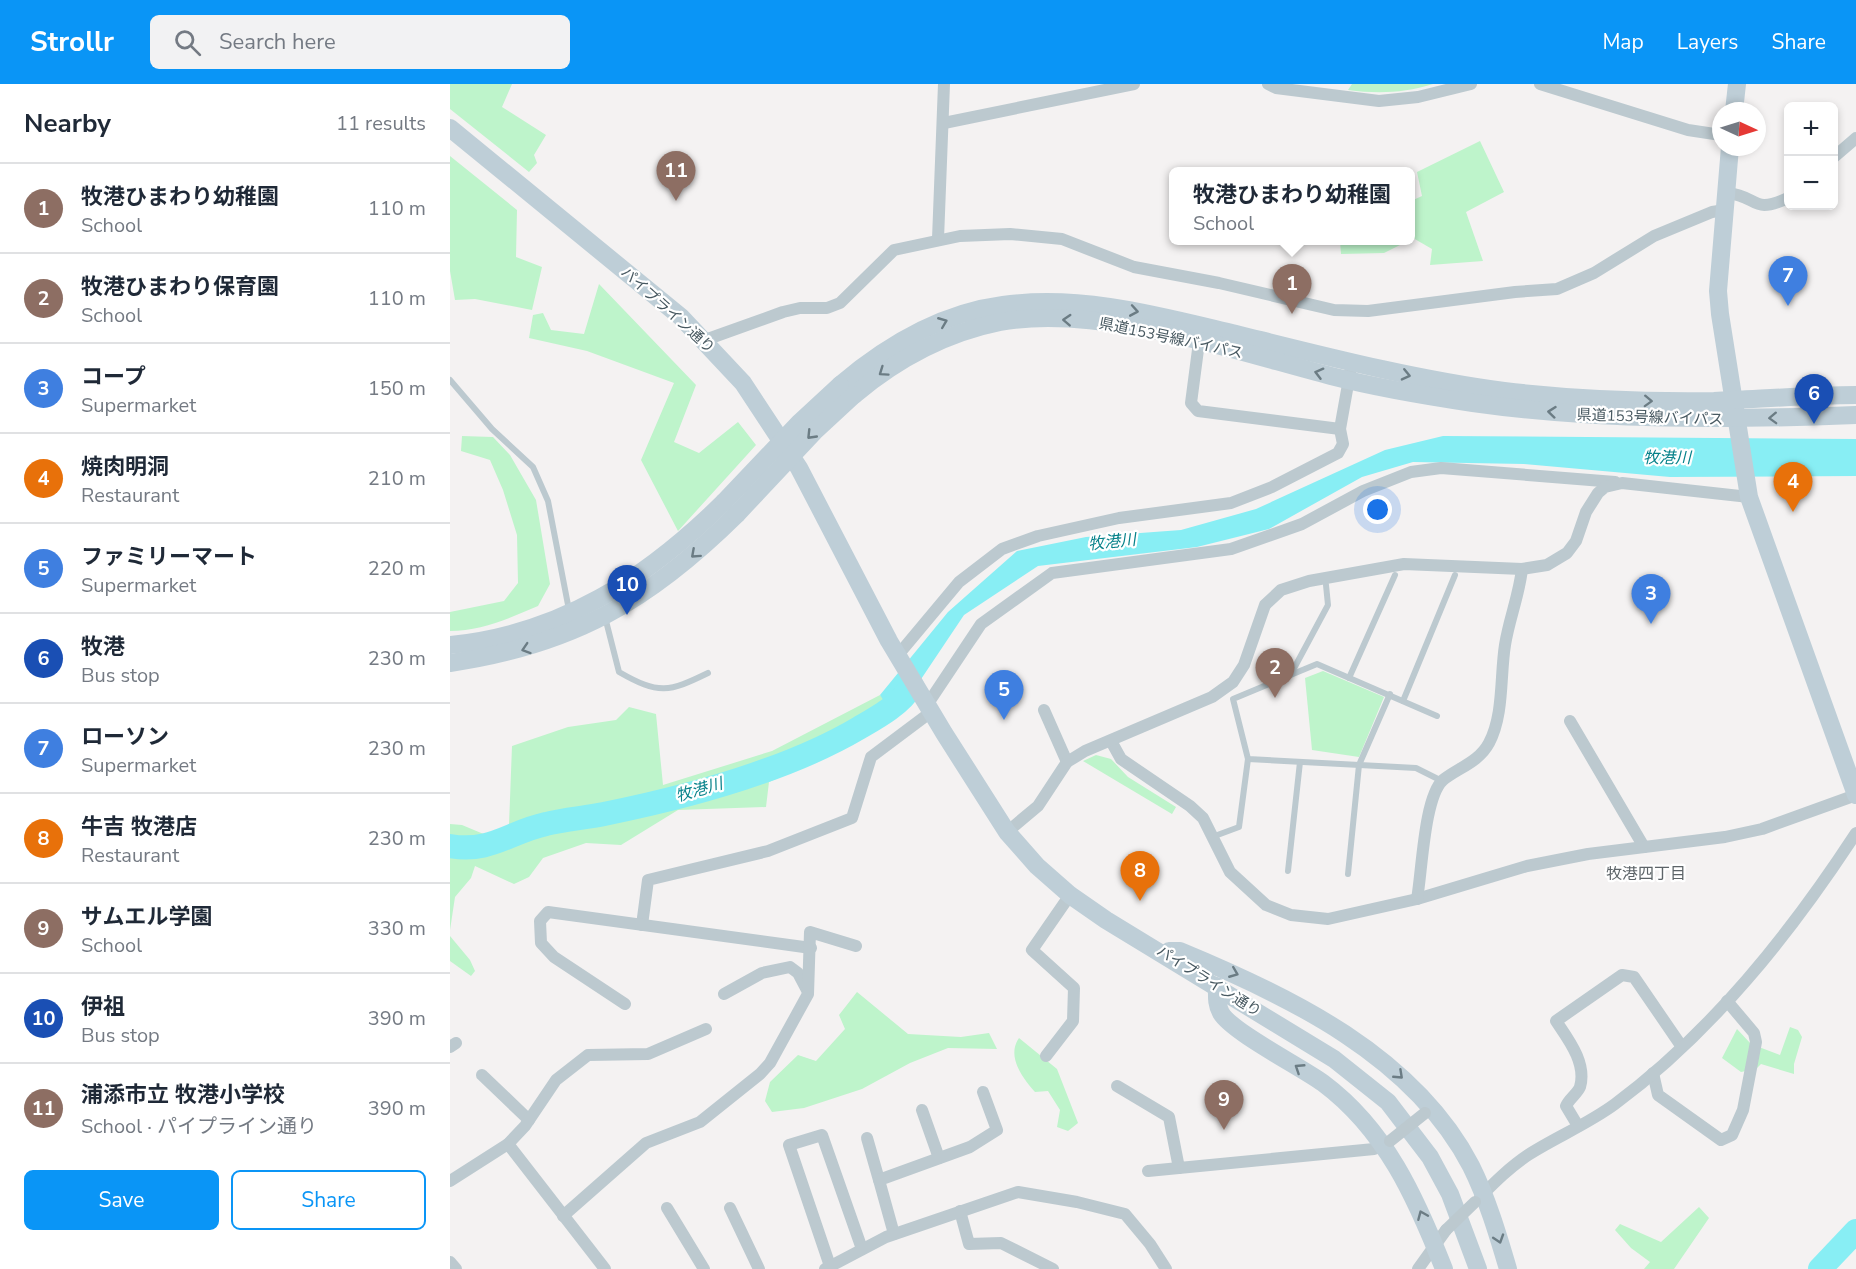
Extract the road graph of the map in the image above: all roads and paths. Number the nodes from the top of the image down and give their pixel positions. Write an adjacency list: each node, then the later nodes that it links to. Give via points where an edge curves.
1 (944, 84): 8 (street)
2 (1134, 84): 8 (street)
3 (1268, 84): 4 (street, via 1379,101 1418,97)
4 (1471, 84)
5 (1540, 84): 10 (street, via 1688,130)
6 (1737, 84): 7 (main road)
7 (1735, 102)
8 (944, 123): 16 (street)
9 (450, 128): 17 (main road, パイプライン通り)
10 (1712, 134)
11 (1856, 138): 13 (street)
12 (1729, 156): 15 (main road)
13 (1834, 156)
14 (1784, 200): 15 (street, via 1760,206 1738,194)
15 (1726, 202): 16 (street, via 1557,289 1368,311 1334,310 1134,267 1062,239 1010,234); 23 (main road, via 1718,291)
16 (938, 239): 17 (street, via 894,250 840,303 783,312)
17 (705, 340): 37 (main road, パイプライン通り, via 743,383 778,433)
18 (1199, 342): 19 (main road, 県道153号線バイパス, one-way to 18); 21 (main road, 県道153号線バイパス, one-way to 21, via 1100,323 1036,319 1001,322 927,346); 26 (street, via 1191,403 1198,411)
19 (1350, 371): 21 (main road, 県道153号線バイパス, one-way to 19, via 872,359 923,330 978,311 1040,302 1150,314); 23 (main road, 県道153号線バイパス, one-way to 23, via 1534,394 1654,401); 25 (main road, 県道153号線バイパス, one-way to 19, via 1623,418 1532,410 1438,397); 26 (street)
20 (450, 380): 34 (lane, via 492,429 533,467 548,501)
21 (847, 390): 29 (main road, 県道153号線バイパス, bridge, via 800,422)
22 (1856, 394): 23 (main road, 県道153号線バイパス)
23 (1733, 400): 25 (main road)
24 (1856, 415): 25 (main road, 県道153号線バイパス, one-way to 25)
25 (1737, 419): 28 (main road)
26 (1340, 429): 37 (street, via 1343,444 1338,453 1231,503 1119,518 1038,536 1002,549 959,582)
27 (1622, 483): 28 (street); 30 (street, via 1605,487 1592,501 1567,553 1547,565); 44 (street, via 1441,468 1411,472 1362,491 1302,524 1231,549 1052,573 981,624)
28 (1748, 490): 54 (main road)
29 (731, 508): 34 (main road, 県道153号線バイパス, via 645,572); 35 (main road, 県道153号線バイパス, one-way to 35, via 678,568)
30 (1522, 569): 48 (street, via 1404,564 1309,581 1281,590 1264,605 1244,665 1233,682 1212,698); 53 (street, via 1505,643 1495,728 1488,745 1468,765)
31 (1395, 574): 41 (lane)
32 (1455, 575): 43 (lane)
33 (1326, 585): 40 (lane, via 1328,605)
34 (569, 614): 36 (main road, 県道153号線バイパス, via 512,634)
35 (605, 617): 38 (main road, 県道153号線バイパス, one-way to 38, via 519,651); 39 (lane, via 619,672 632,680 664,690)
36 (450, 645)
37 (900, 660): 44 (main road, パイプライン通り)
38 (450, 663)
39 (708, 674)
40 (1291, 675): 41 (lane, via 1317,664); 49 (lane, via 1233,699)
41 (1350, 678): 42 (lane)
42 (1389, 694): 43 (lane); 52 (lane)
43 (1403, 701): 46 (lane)
44 (927, 706): 55 (main road, パイプライン通り); 63 (street, via 871,757 852,818 768,851 648,880)
45 (1044, 710): 50 (street)
46 (1437, 716)
47 (1570, 721): 58 (street)
48 (1111, 741): 50 (street); 57 (street, via 1121,759 1203,818)
49 (1248, 759): 51 (lane); 57 (lane, via 1239,826)
50 (1067, 762): 55 (street, via 1038,806)
51 (1300, 762): 52 (lane); 59 (lane)
52 (1359, 765): 53 (lane, via 1416,768); 60 (lane)
53 (1442, 781): 62 (street, via 1434,794 1426,827)
54 (1856, 795): 58 (street, via 1762,829)
55 (1007, 832): 61 (main road, パイプライン通り)
56 (1856, 833): 70 (street, via 1808,904)
57 (1212, 837): 62 (street, via 1230,872 1266,905 1291,915 1328,919)
58 (1644, 848): 62 (street, via 1527,866)
59 (1288, 871)
60 (1348, 874)
61 (1070, 895): 66 (main road, パイプライン通り); 74 (street, via 1032,950 1074,988 1073,1021)
62 (1417, 899)
63 (642, 925): 65 (street); 71 (street, via 548,912 540,921 541,943 554,957)
64 (856, 946): 65 (street, via 810,932)
65 (811, 948): 69 (street)
66 (1159, 950): 67 (main road, パイプライン通り); 80 (main road, one-way to 80, via 1180,951 1263,986 1366,1048 1396,1072)
67 (1217, 986): 84 (main road, one-way to 67, via 1323,1083 1228,1022 1216,1001); 109 (main road, パイプライン通り, via 1334,1059 1388,1102 1430,1157 1450,1194)
68 (724, 994): 69 (street, via 762,973 790,967 798,973)
69 (808, 994): 95 (street, via 760,1074 700,1122 646,1143)
70 (1727, 1001): 73 (street); 75 (street, via 1754,1033 1756,1042 1743,1110 1732,1135 1721,1140 1658,1095)
71 (625, 1004)
72 (706, 1029): 81 (street, via 648,1054 588,1055 556,1080)
73 (1682, 1047): 75 (street); 82 (street, via 1634,976 1622,975 1556,1021 1577,1053 1581,1083 1566,1106)
74 (1046, 1056)
75 (1653, 1073): 82 (street, via 1613,1105)
76 (482, 1076): 81 (street)
77 (1117, 1086): 87 (street, via 1169,1117)
78 (983, 1092): 86 (street, via 997,1130 970,1147)
79 (922, 1110): 86 (street)
80 (1428, 1110): 84 (street, bridge); 91 (main road, via 1471,1166)
81 (529, 1120): 85 (street)
82 (1578, 1126): 91 (street, via 1510,1168)
83 (867, 1138): 89 (street)
84 (1387, 1143): 87 (street, via 1374,1149); 97 (main road, one-way to 84)
85 (508, 1144): 90 (street); 95 (street)
86 (939, 1158): 89 (street)
87 (1179, 1168): 88 (street)
88 (1148, 1171)
89 (879, 1180): 96 (street)
90 (450, 1181)
91 (1479, 1198): 97 (street, bridge); 110 (main road, one-way to 110)
92 (730, 1208): 104 (street)
93 (667, 1209): 103 (street)
94 (960, 1211): 96 (street); 105 (street, via 969,1244 1001,1243); 106 (street, via 1018,1192 1125,1214)
95 (563, 1216): 102 (street)
96 (894, 1234): 98 (street)
97 (1435, 1246): 107 (street); 108 (main road)
98 (862, 1250): 100 (street); 100 (street, via 822,1135 789,1145)
99 (450, 1262): 101 (street)
100 (827, 1268)
101 (456, 1269)
102 (605, 1269)
103 (704, 1269)
104 (759, 1269)
105 (1053, 1269)
106 (1166, 1269)
107 (1418, 1269)
108 (1444, 1269)
109 (1478, 1269)
110 (1508, 1269)

